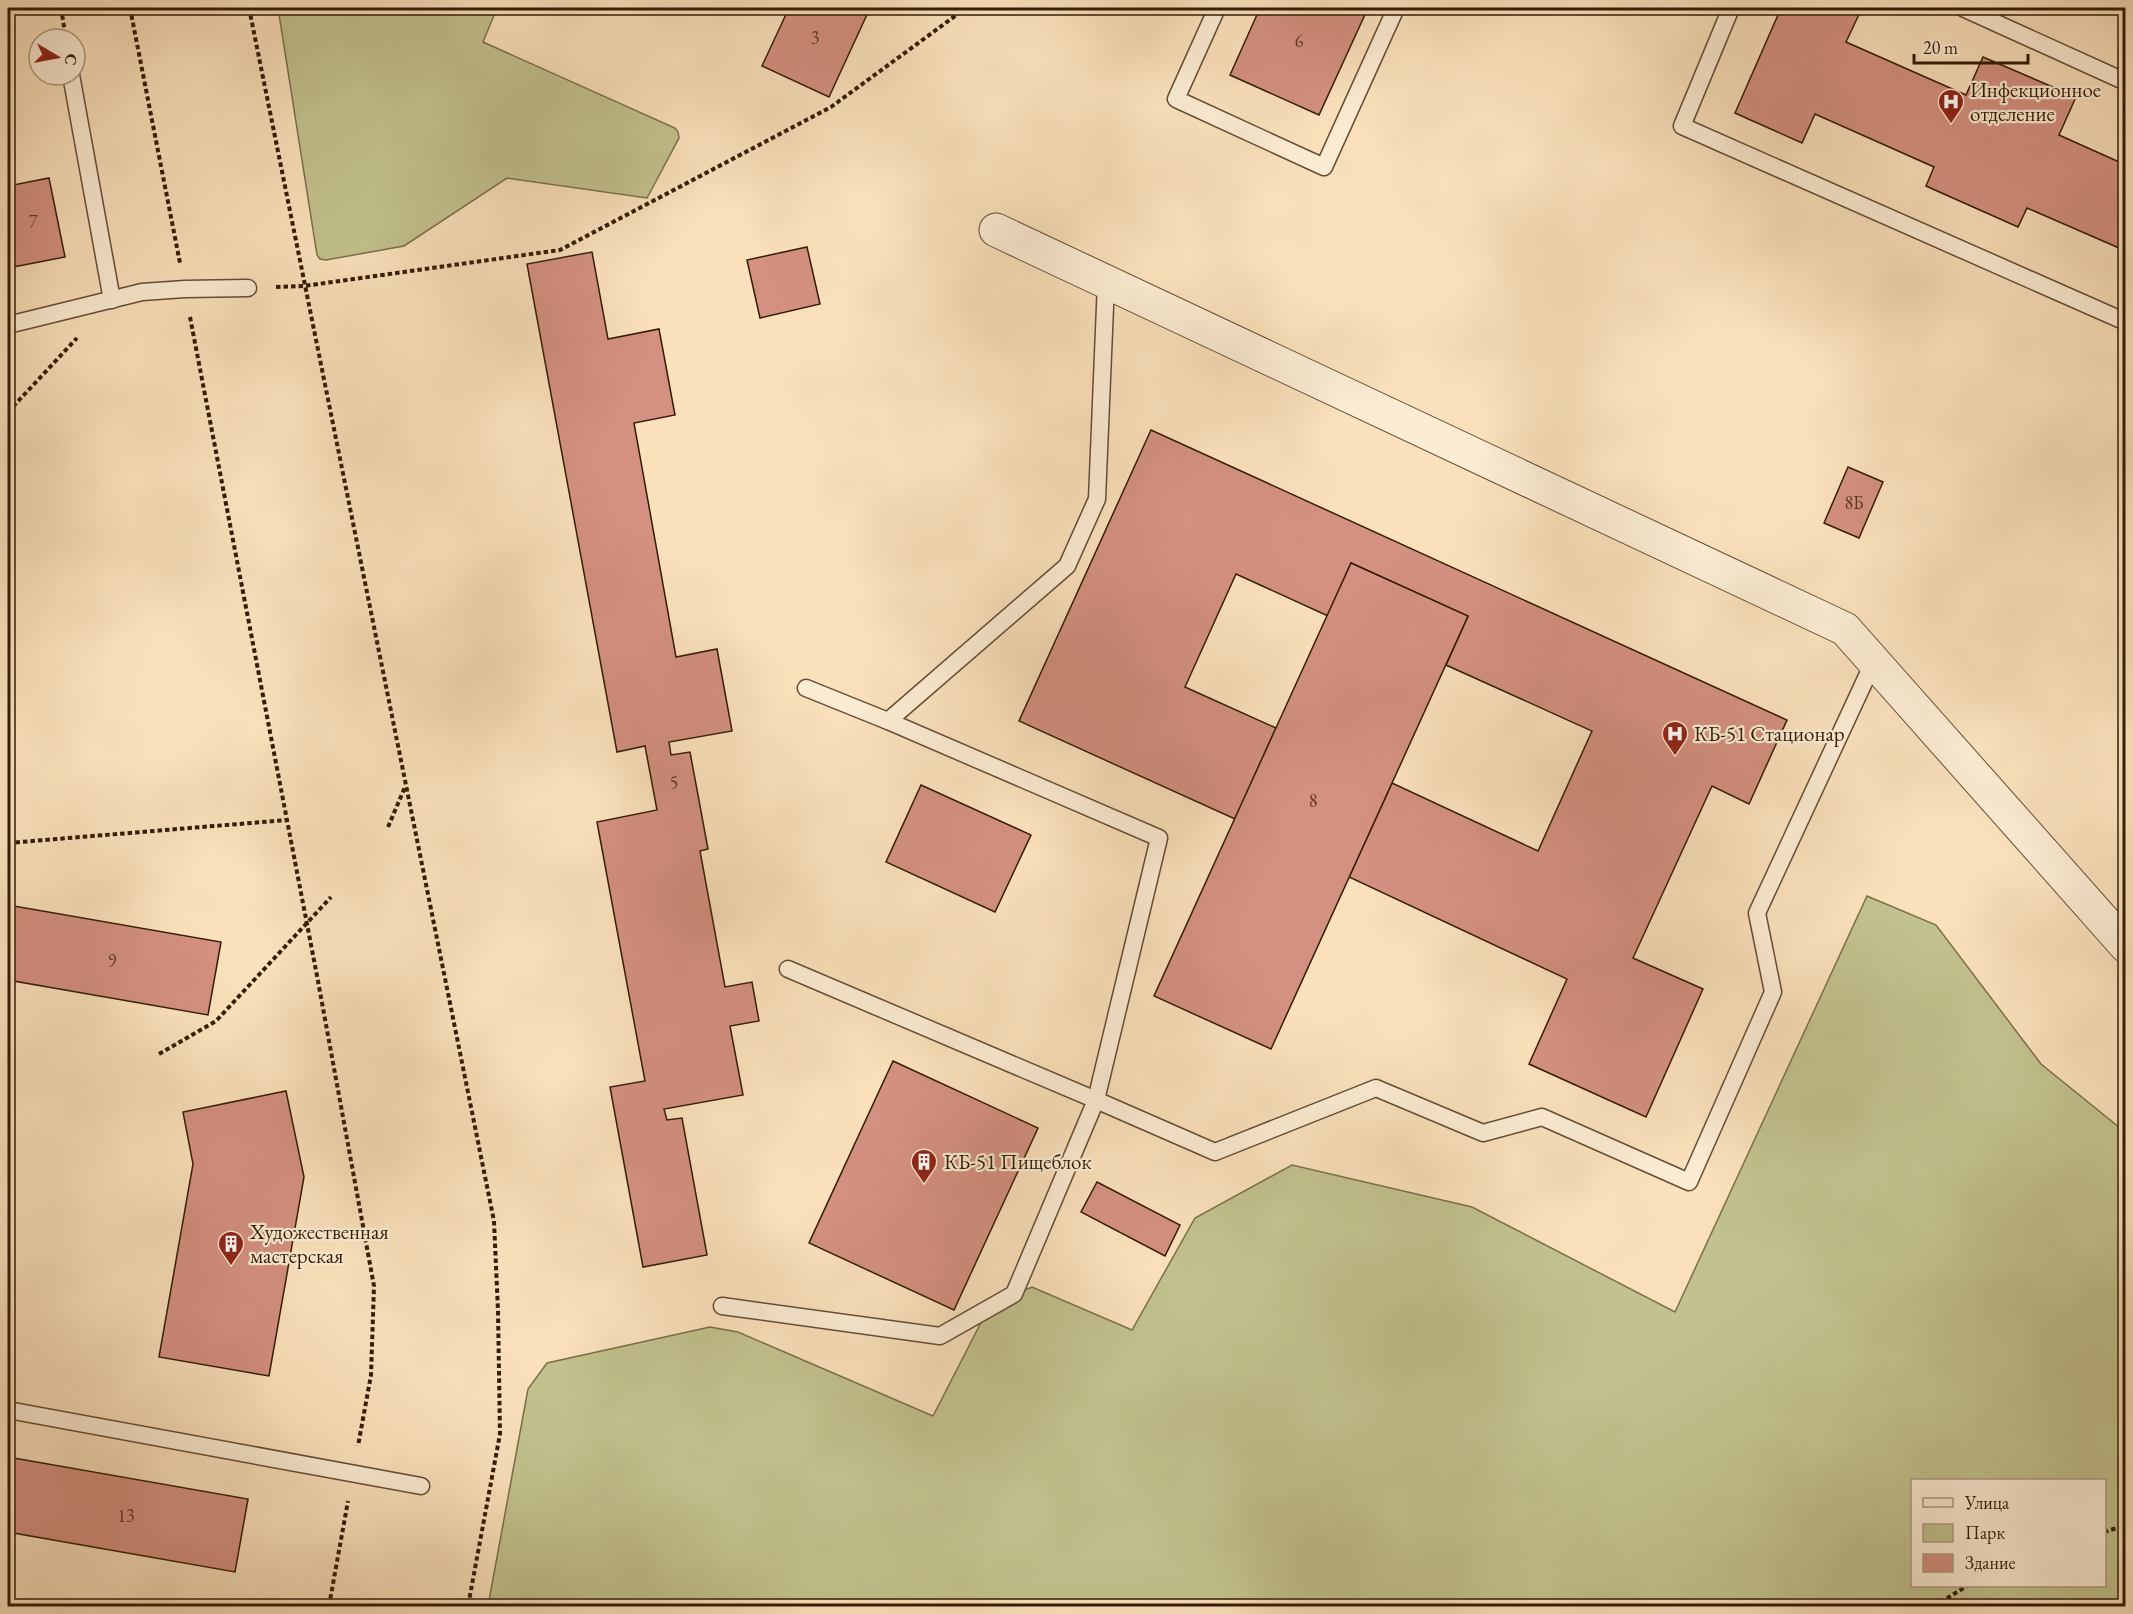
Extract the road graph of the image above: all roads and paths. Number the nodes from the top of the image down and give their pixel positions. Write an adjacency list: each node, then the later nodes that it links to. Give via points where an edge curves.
1 (61, 8): 9 (path)
2 (130, 8): 16 (path)
3 (249, 8): 14 (path)
4 (966, 8): 14 (path, via 831,107 560,250)
5 (1217, 8): 6 (lane, via 1176,99 1324,166)
6 (1396, 8)
7 (1731, 8): 18 (lane, via 1682,126)
8 (1963, 8): 10 (lane)
9 (64, 27)
10 (2126, 82)
11 (73, 87): 17 (lane)
12 (996, 230): 13 (street)
13 (1106, 282): 21 (street, via 1845,629); 23 (lane, via 1097,499 1067,566)
14 (304, 286): 15 (path); 24 (path)
15 (248, 288): 16 (lane)
16 (185, 289): 17 (lane, via 142,292); 25 (path)
17 (112, 300): 19 (lane); 20 (path)
18 (2126, 322)
19 (8, 325)
20 (8, 412)
21 (1874, 661): 30 (street); 33 (lane, via 1757,913 1773,992 1689,1182 1542,1117 1483,1133 1377,1088 1215,1152)
22 (806, 688): 23 (lane)
23 (888, 721): 33 (lane, via 1159,838)
24 (406, 786): 26 (path); 42 (path, via 494,1221 500,1434)
25 (287, 820): 27 (path); 29 (path)
26 (388, 827)
27 (8, 843)
28 (332, 897): 29 (path)
29 (307, 923): 32 (path, via 216,1021); 36 (path, via 374,1286 371,1375)
30 (2126, 946)
31 (788, 969): 33 (lane)
32 (159, 1054)
33 (1096, 1100): 34 (lane, via 1014,1294 940,1336)
34 (722, 1306)
35 (8, 1410): 36 (lane)
36 (353, 1473): 37 (lane); 41 (path)
37 (421, 1486)
38 (2126, 1525): 39 (path)
39 (2106, 1531)
40 (1965, 1587): 43 (path)
41 (329, 1606)
42 (468, 1606)
43 (1934, 1606)

